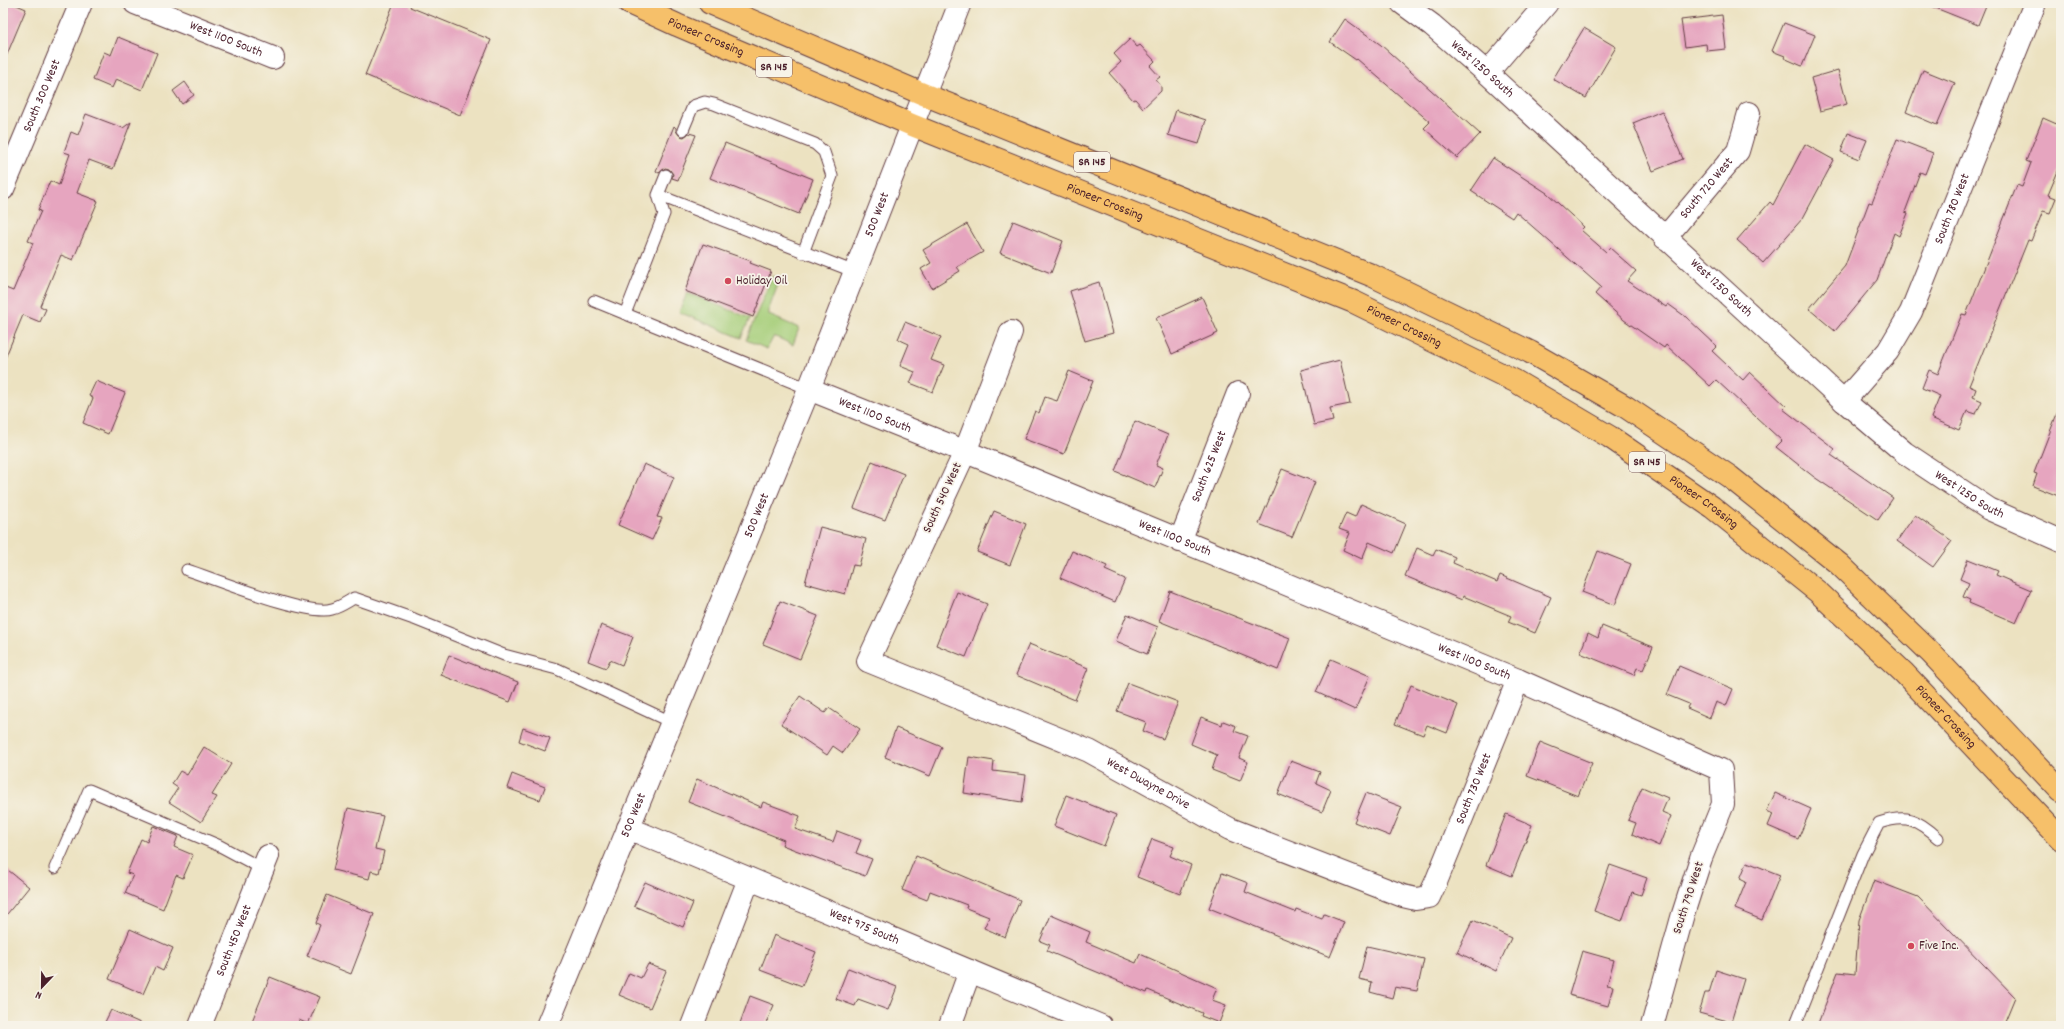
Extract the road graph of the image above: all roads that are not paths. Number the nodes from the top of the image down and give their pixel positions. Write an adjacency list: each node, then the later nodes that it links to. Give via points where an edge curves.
1 (81, 3): 16 (street, South 300 West)
2 (135, 3): 9 (street, West 1100 South)
3 (629, 3): 13 (highway, Pioneer Crossing / SR 145)
4 (710, 3): 11 (highway, SR 145)
5 (960, 3): 11 (street, 500 West)
6 (1402, 3): 10 (street, West 1250 South, via 1432,25)
7 (1547, 3): 10 (street)
8 (2035, 3): 26 (street, South 780 West, via 1911,312 1888,350)
9 (273, 58)
10 (1487, 74): 18 (street, West 1250 South)
11 (923, 94): 13 (street, 500 West); 35 (highway, SR 145, via 1372,275 1530,352 1626,407 1730,477 1839,564 1930,652)
12 (1749, 113): 18 (street, South 720 West, via 1738,151)
13 (912, 125): 20 (street, 500 West); 38 (highway, Pioneer Crossing / SR 145, via 1354,302 1515,381 1610,437 1712,507 1818,592 1904,673)
14 (683, 130): 19 (lane, via 693,106 705,102 815,144 824,152 832,176)
15 (666, 175): 17 (lane)
16 (3, 188)
17 (658, 195): 19 (lane); 22 (lane, via 664,214)
18 (1665, 238): 26 (street, West 1250 South)
19 (803, 253): 20 (lane)
20 (855, 272): 24 (street, 500 West)
21 (594, 301): 22 (lane, West 1100 South)
22 (625, 314): 24 (lane, West 1100 South)
23 (1011, 332): 27 (street, South 540 West)
24 (808, 389): 27 (street, West 1100 South); 33 (street, 500 West)
25 (1238, 393): 28 (street, South 625 West)
26 (1844, 401): 29 (street, West 1250 South, via 1905,453 1988,509)
27 (965, 452): 28 (street, West 1100 South); 31 (street, South 540 West)
28 (1180, 541): 32 (street, West 1100 South)
29 (2061, 542)
30 (187, 570): 33 (lane, via 314,611 332,610 354,598 504,655 557,669)
31 (868, 661): 42 (street, West Dwayne Drive, via 1089,751 1230,829 1402,896 1416,899)
32 (1518, 680): 34 (street, West 1100 South); 42 (street, South 730 West)
33 (671, 722): 36 (street, 500 West)
34 (1721, 770): 49 (street, South 790 West, via 1723,804 1701,858 1683,914)
35 (2061, 790)
36 (628, 828): 41 (street, West 975 South); 45 (street, 500 West)
37 (1938, 838): 50 (lane, via 1912,819 1894,819 1879,824 1863,854)
38 (2061, 839)
39 (266, 863): 40 (lane, via 89,790); 44 (street, South 450 West)
40 (55, 868)
41 (749, 879): 43 (street, West 975 South); 46 (street)
42 (1429, 897)
43 (970, 971): 47 (street); 48 (street, West 975 South)
44 (200, 1026)
45 (547, 1026)
46 (692, 1026)
47 (950, 1026)
48 (1101, 1026)
49 (1652, 1026)
50 (1796, 1026)

